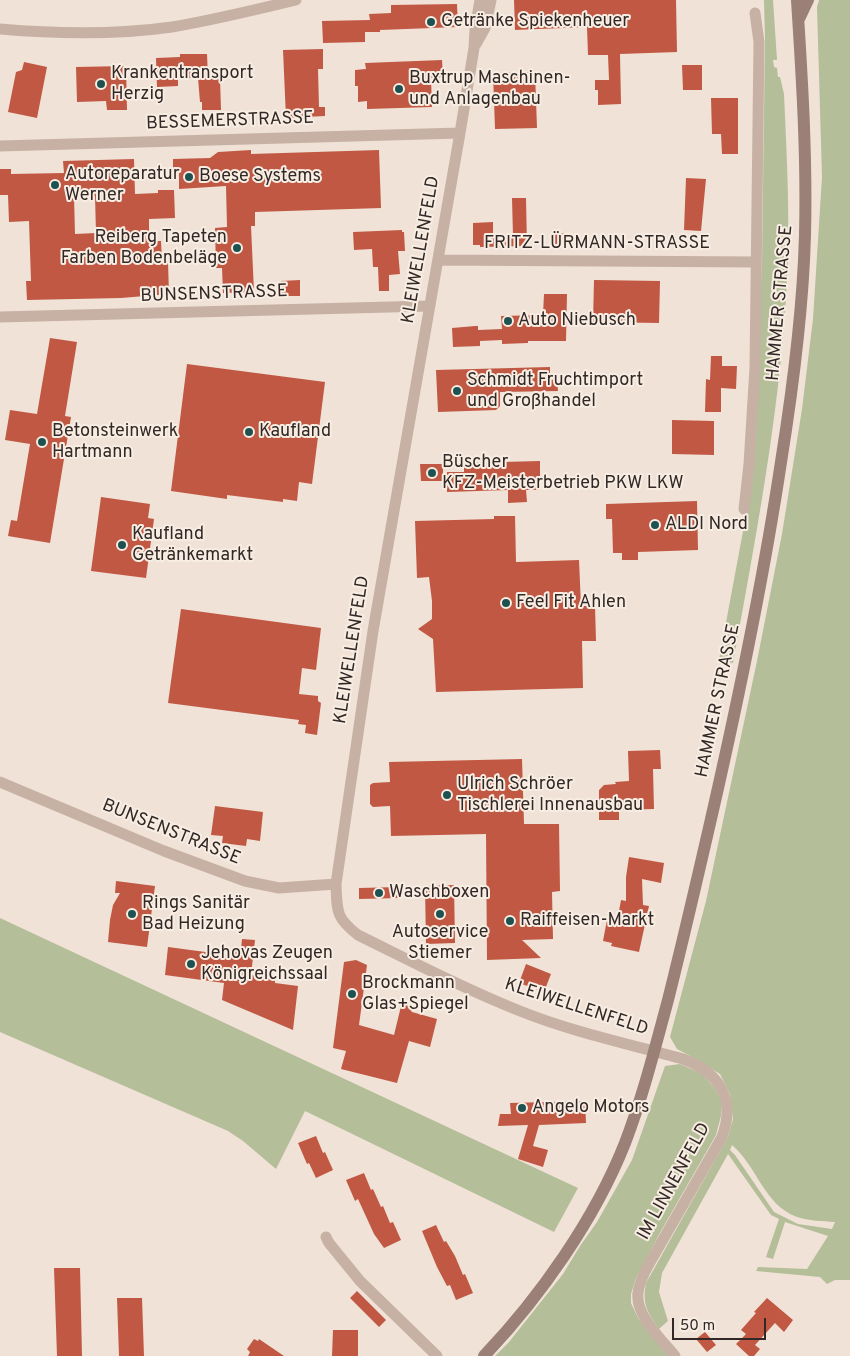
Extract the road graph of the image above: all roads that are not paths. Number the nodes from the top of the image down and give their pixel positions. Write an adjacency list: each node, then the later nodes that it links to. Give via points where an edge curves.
1 (296, 0): 8 (street, via 172,27 126,32)
2 (480, 0): 9 (street, KLEIWELLENFELD)
3 (491, 0): 9 (street, KLEIWELLENFELD, via 485,28)
4 (797, 0): 7 (main road, HAMMER STRASSE)
5 (808, 0): 7 (main road)
6 (755, 13): 13 (street, via 759,42)
7 (798, 21): 19 (main road, HAMMER STRASSE, via 805,238 789,409 774,511 729,739)
8 (0, 29)
9 (474, 48): 10 (street, KLEIWELLENFELD)
10 (460, 133): 11 (street, BESSEMERSTRASSE); 12 (street, KLEIWELLENFELD)
11 (0, 146)
12 (438, 260): 13 (street, FRITZ-LÜRMANN-STRASSE); 14 (street, KLEIWELLENFELD)
13 (756, 262): 16 (street, via 753,414)
14 (429, 306): 15 (street, BUNSENSTRASSE); 18 (street, KLEIWELLENFELD, via 373,630)
15 (0, 317)
16 (744, 508)
17 (0, 782): 18 (street, BUNSENSTRASSE, via 245,881 279,888)
18 (336, 884): 19 (street, KLEIWELLENFELD, via 337,906 343,923 358,935 520,1011)
19 (655, 1051): 22 (main road, HAMMER STRASSE, via 624,1146 601,1194 574,1242 530,1304); 23 (street, IM LINNENFELD, via 691,1062 716,1079 725,1095 727,1115 722,1137 638,1289 638,1305 642,1314)
20 (326, 1237): 21 (street, via 360,1281)
21 (437, 1356)
22 (484, 1356)
23 (674, 1356)

